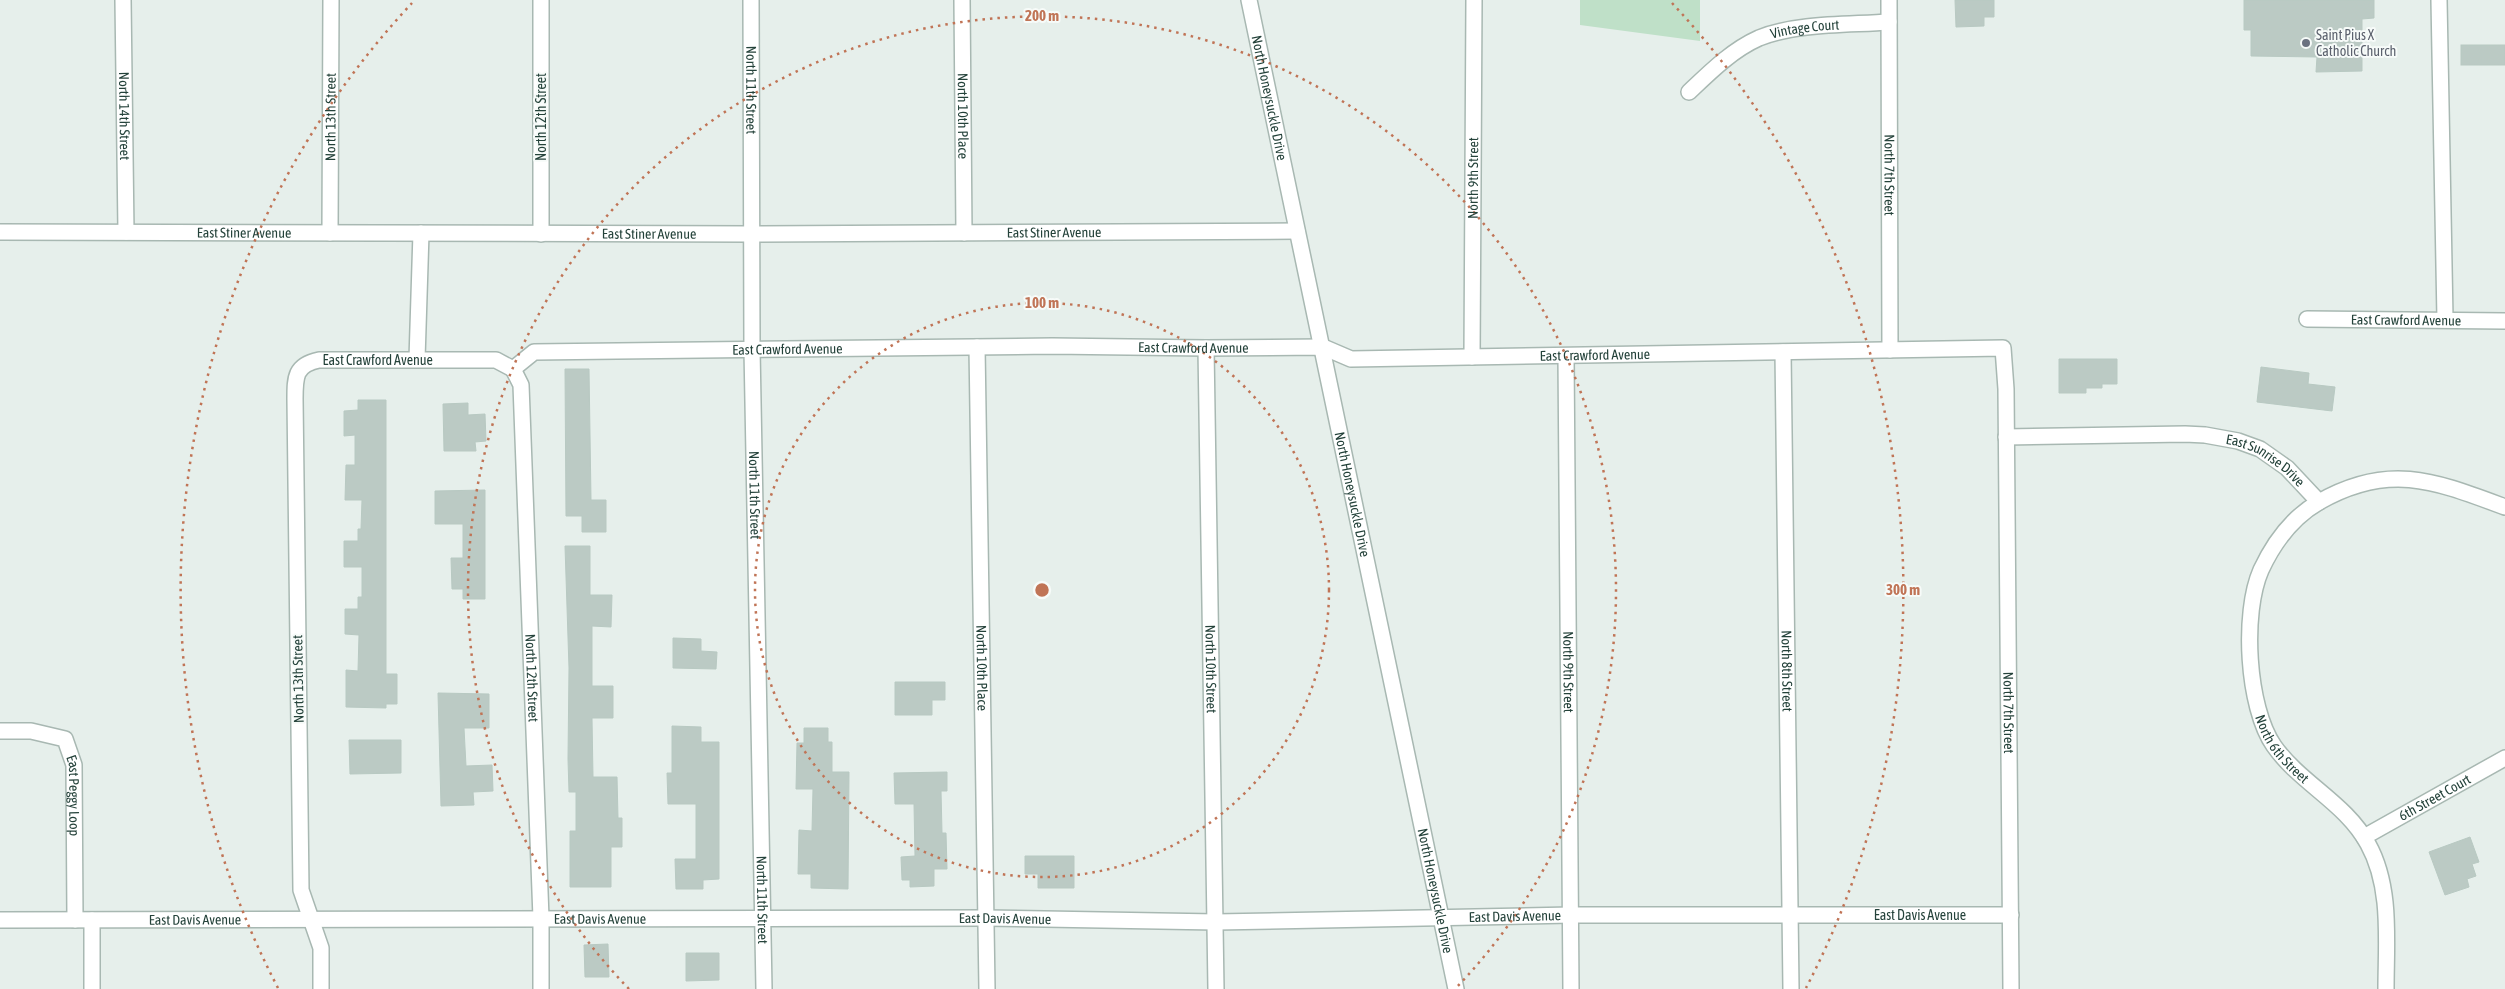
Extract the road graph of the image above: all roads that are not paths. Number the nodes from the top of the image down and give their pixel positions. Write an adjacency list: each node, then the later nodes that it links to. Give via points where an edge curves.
1 (123, 0): 14 (street, North 14th Street)
2 (330, 0): 15 (street, North 13th Street)
3 (541, 0): 18 (street, North 12th Street)
4 (751, 0): 19 (street, North 11th Street)
5 (962, 0): 17 (street, North 10th Place)
6 (1249, 0): 12 (street, North Honeysuckle Drive)
7 (1474, 0): 30 (street, North 9th Street)
8 (1889, 0): 10 (street, North 7th Street)
9 (2439, 0): 21 (street)
10 (1889, 22): 11 (street, Vintage Court, via 1792,29 1759,38 1726,58); 27 (street, North 7th Street)
11 (1688, 92)
12 (1296, 231): 17 (street, East Stiner Avenue); 24 (street, North Honeysuckle Drive)
13 (0, 232): 14 (street, East Stiner Avenue)
14 (126, 232): 15 (street, East Stiner Avenue)
15 (330, 233): 16 (street, East Stiner Avenue)
16 (421, 233): 18 (street, East Stiner Avenue); 31 (street)
17 (964, 233): 19 (street, East Stiner Avenue)
18 (541, 234): 19 (street, East Stiner Avenue)
19 (751, 234): 26 (street, North 11th Street)
20 (2307, 318): 21 (street, East Crawford Avenue)
21 (2445, 319): 22 (street, East Crawford Avenue)
22 (2505, 322)
23 (976, 347): 25 (street, East Crawford Avenue); 26 (street, East Crawford Avenue); 46 (street, North 10th Place)
24 (1323, 347): 25 (street, East Crawford Avenue); 30 (street, East Crawford Avenue, via 1351,359); 43 (street, North Honeysuckle Drive)
25 (1206, 348): 51 (street, North 10th Street)
26 (752, 349): 33 (street, East Crawford Avenue, via 534,352); 45 (street, North 11th Street)
27 (1890, 350): 28 (street, East Crawford Avenue); 34 (street, East Crawford Avenue, via 2003,348)
28 (1783, 352): 29 (street, East Crawford Avenue); 42 (street, North 8th Street)
29 (1566, 356): 30 (street, East Crawford Avenue); 40 (street, North 9th Street)
30 (1472, 357)
31 (417, 359): 32 (street, East Crawford Avenue, via 319,360); 33 (street, East Crawford Avenue, via 496,360)
32 (302, 367): 50 (street, North 13th Street, via 295,381 301,890)
33 (514, 369): 44 (street, North 12th Street, via 521,385)
34 (2006, 436): 35 (street, East Sunrise Drive, via 2184,434 2238,441 2260,449 2287,468); 41 (street, North 7th Street)
35 (2319, 502): 36 (street, via 2343,489 2391,478 2424,480); 39 (street, North 6th Street, via 2303,511 2291,524 2261,571 2252,605 2252,684 2256,706 2275,746 2302,777 2346,815)
36 (2505, 507)
37 (0, 731): 48 (street, East Peggy Loop, via 31,731 65,739 74,765)
38 (2505, 758): 39 (street, 6th Street Court)
39 (2364, 837): 62 (street, North 6th Street, via 2380,875 2385,902)
40 (1571, 915): 42 (street, East Davis Avenue); 43 (street, East Davis Avenue); 59 (street, North 9th Street)
41 (2010, 915): 42 (street, East Davis Avenue); 61 (street, North 7th Street)
42 (1790, 916): 60 (street, North 8th Street)
43 (1441, 917): 51 (street, East Davis Avenue); 58 (street, North Honeysuckle Drive)
44 (541, 918): 45 (street, East Davis Avenue); 50 (street, East Davis Avenue); 54 (street, North 12th Street)
45 (764, 918): 46 (street, East Davis Avenue); 55 (street, North 11th Street)
46 (987, 918): 51 (street, East Davis Avenue); 56 (street, North 10th Place)
47 (0, 920): 48 (street, East Davis Avenue)
48 (74, 920): 49 (street, East Davis Avenue)
49 (92, 920): 50 (street, East Davis Avenue); 52 (street)
50 (311, 920): 53 (street, North 13th Street, via 321,948)
51 (1216, 922): 57 (street, North 10th Street)
52 (92, 989)
53 (321, 989)
54 (541, 989)
55 (764, 989)
56 (987, 989)
57 (1216, 989)
58 (1456, 989)
59 (1571, 989)
60 (1791, 989)
61 (2011, 989)
62 (2386, 989)

